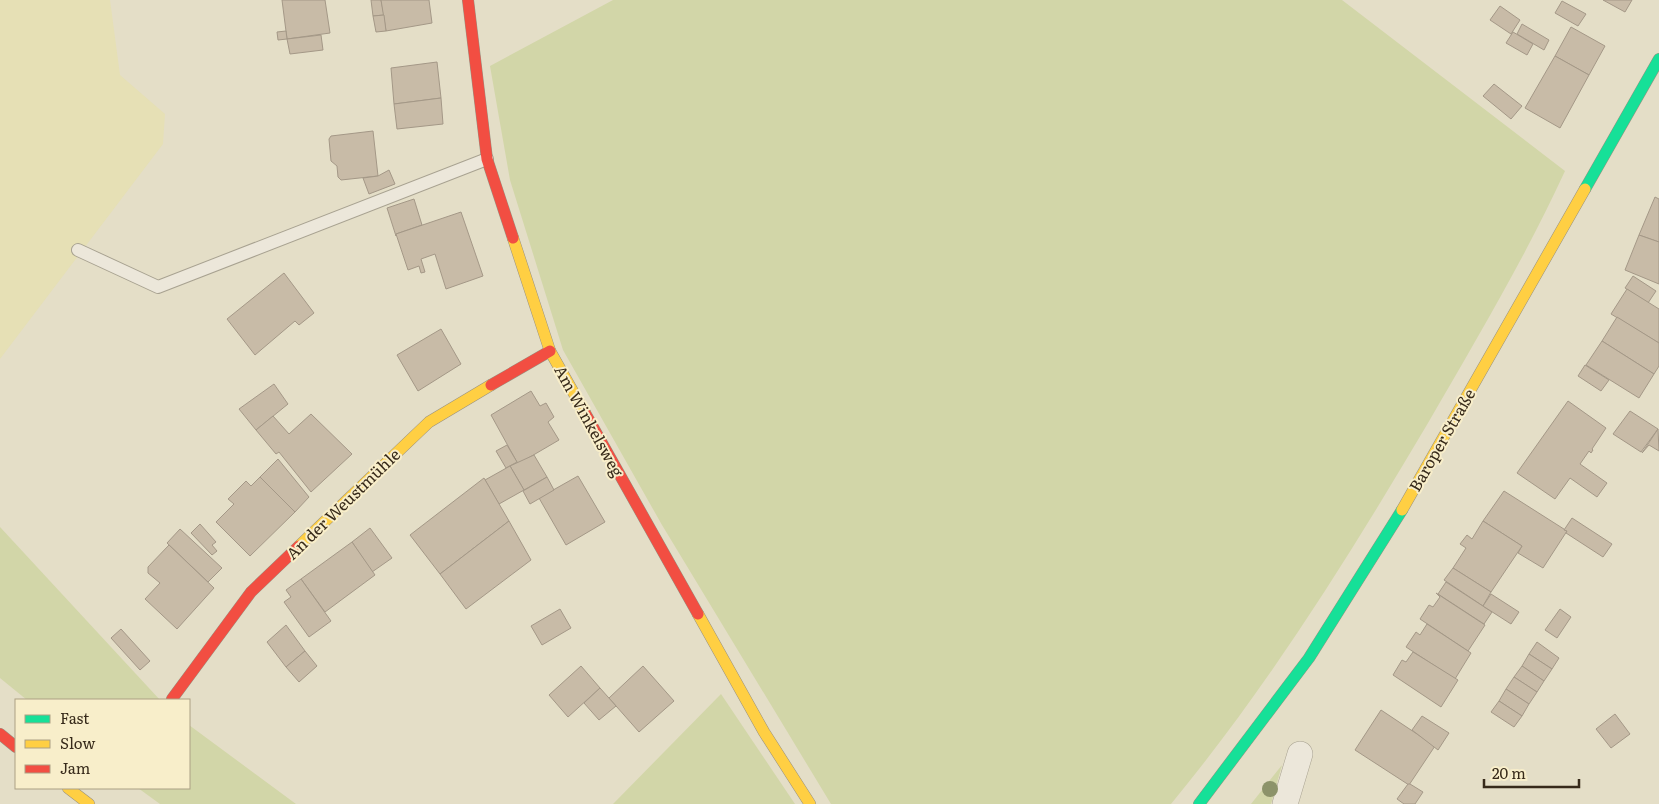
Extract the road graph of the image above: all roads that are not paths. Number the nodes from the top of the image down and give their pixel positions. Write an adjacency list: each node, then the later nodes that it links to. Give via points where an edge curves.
1 (468, 0): 3 (main road, Am Winkelsweg)
2 (1659, 59): 13 (main road, Baroper Straße, via 1389,533 1308,658)
3 (487, 159): 4 (lane, via 158,287); 5 (main road, Am Winkelsweg)
4 (78, 250)
5 (550, 351): 6 (main road, An der Weustmühle, via 429,422 250,592); 12 (main road, Am Winkelsweg, via 764,732)
6 (172, 699)
7 (0, 734): 8 (main road)
8 (15, 746)
9 (1300, 754): 14 (street)
10 (69, 789): 11 (main road)
11 (89, 804)
12 (810, 804)
13 (1199, 804)
14 (1285, 804)

